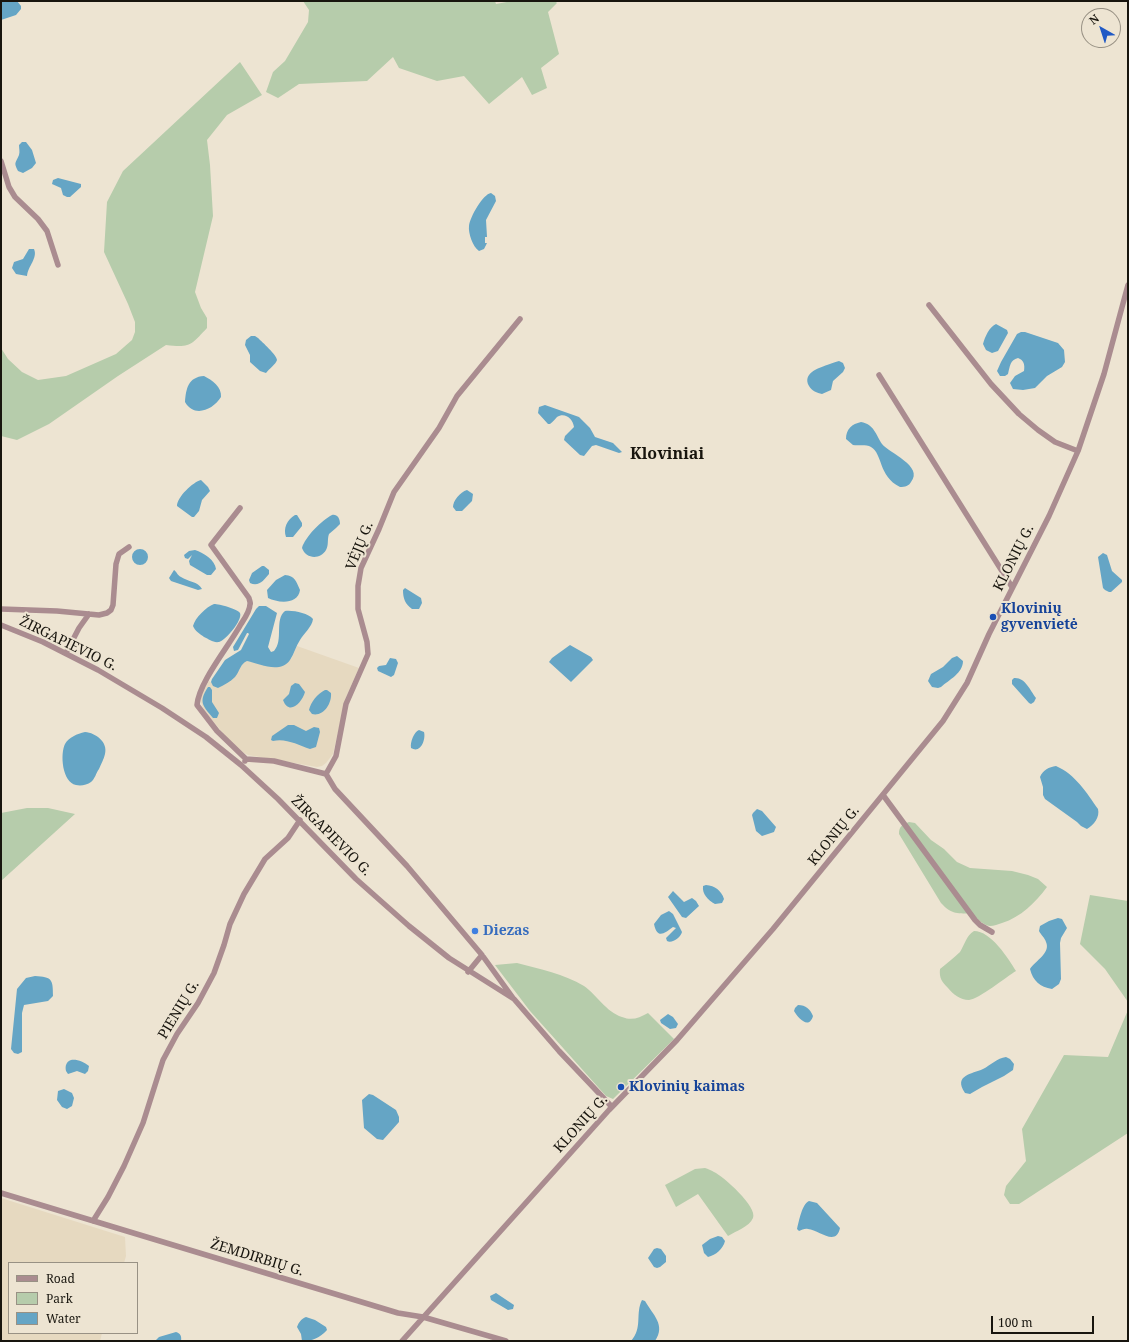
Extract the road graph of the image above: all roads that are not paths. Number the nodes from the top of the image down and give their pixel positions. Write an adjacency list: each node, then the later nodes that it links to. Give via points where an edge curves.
1 (1, 161): 2 (street, via 15,197 38,219 46,231)
2 (58, 265)
3 (1128, 285): 7 (street, KLONIŲ G., via 1104,374)
4 (929, 305): 7 (street, via 1019,414 1055,442)
5 (520, 319): 17 (street, VĖJŲ G., via 458,396 394,492 362,568 358,586 358,609 368,654 346,704 336,756)
6 (879, 375): 10 (street)
7 (1078, 450): 10 (street, KLONIŲ G., via 1049,516)
8 (240, 508): 15 (street, via 211,545 251,604 234,637 206,680 197,697 197,705 217,731)
9 (129, 547): 12 (street, via 119,554 116,564 111,610 100,615)
10 (1012, 587): 18 (street, KLONIŲ G., via 966,683 944,722)
11 (1, 609): 12 (street)
12 (89, 614): 14 (street)
13 (1, 625): 14 (street, ŽIRGAPIEVIO G.)
14 (66, 653): 16 (street, ŽIRGAPIEVIO G., via 162,708 206,737)
15 (246, 759): 16 (street); 17 (street, via 274,761)
16 (241, 765): 19 (street, ŽIRGAPIEVIO G.)
17 (326, 774): 21 (street, via 335,789 407,866)
18 (883, 795): 20 (street, via 975,920); 24 (street, KLONIŲ G., via 773,929 677,1040)
19 (300, 820): 22 (street, ŽIRGAPIEVIO G., via 379,900); 26 (street, PIENIŲ G., via 288,838 265,860 244,894 230,924 214,973 163,1060 143,1123 124,1166)
20 (992, 932)
21 (482, 955): 22 (street); 23 (street)
22 (468, 972): 23 (street, ŽIRGAPIEVIO G.)
23 (514, 999): 24 (street, ŽIRGAPIEVIO G.)
24 (612, 1107): 27 (street, KLONIŲ G.)
25 (1, 1193): 26 (street, ŽEMDIRBIŲ G.)
26 (93, 1221): 27 (street, ŽEMDIRBIŲ G., via 398,1313)
27 (423, 1317): 28 (street, KLONIŲ G.); 29 (street, ŽEMDIRBIŲ G.)
28 (402, 1341)
29 (506, 1341)

